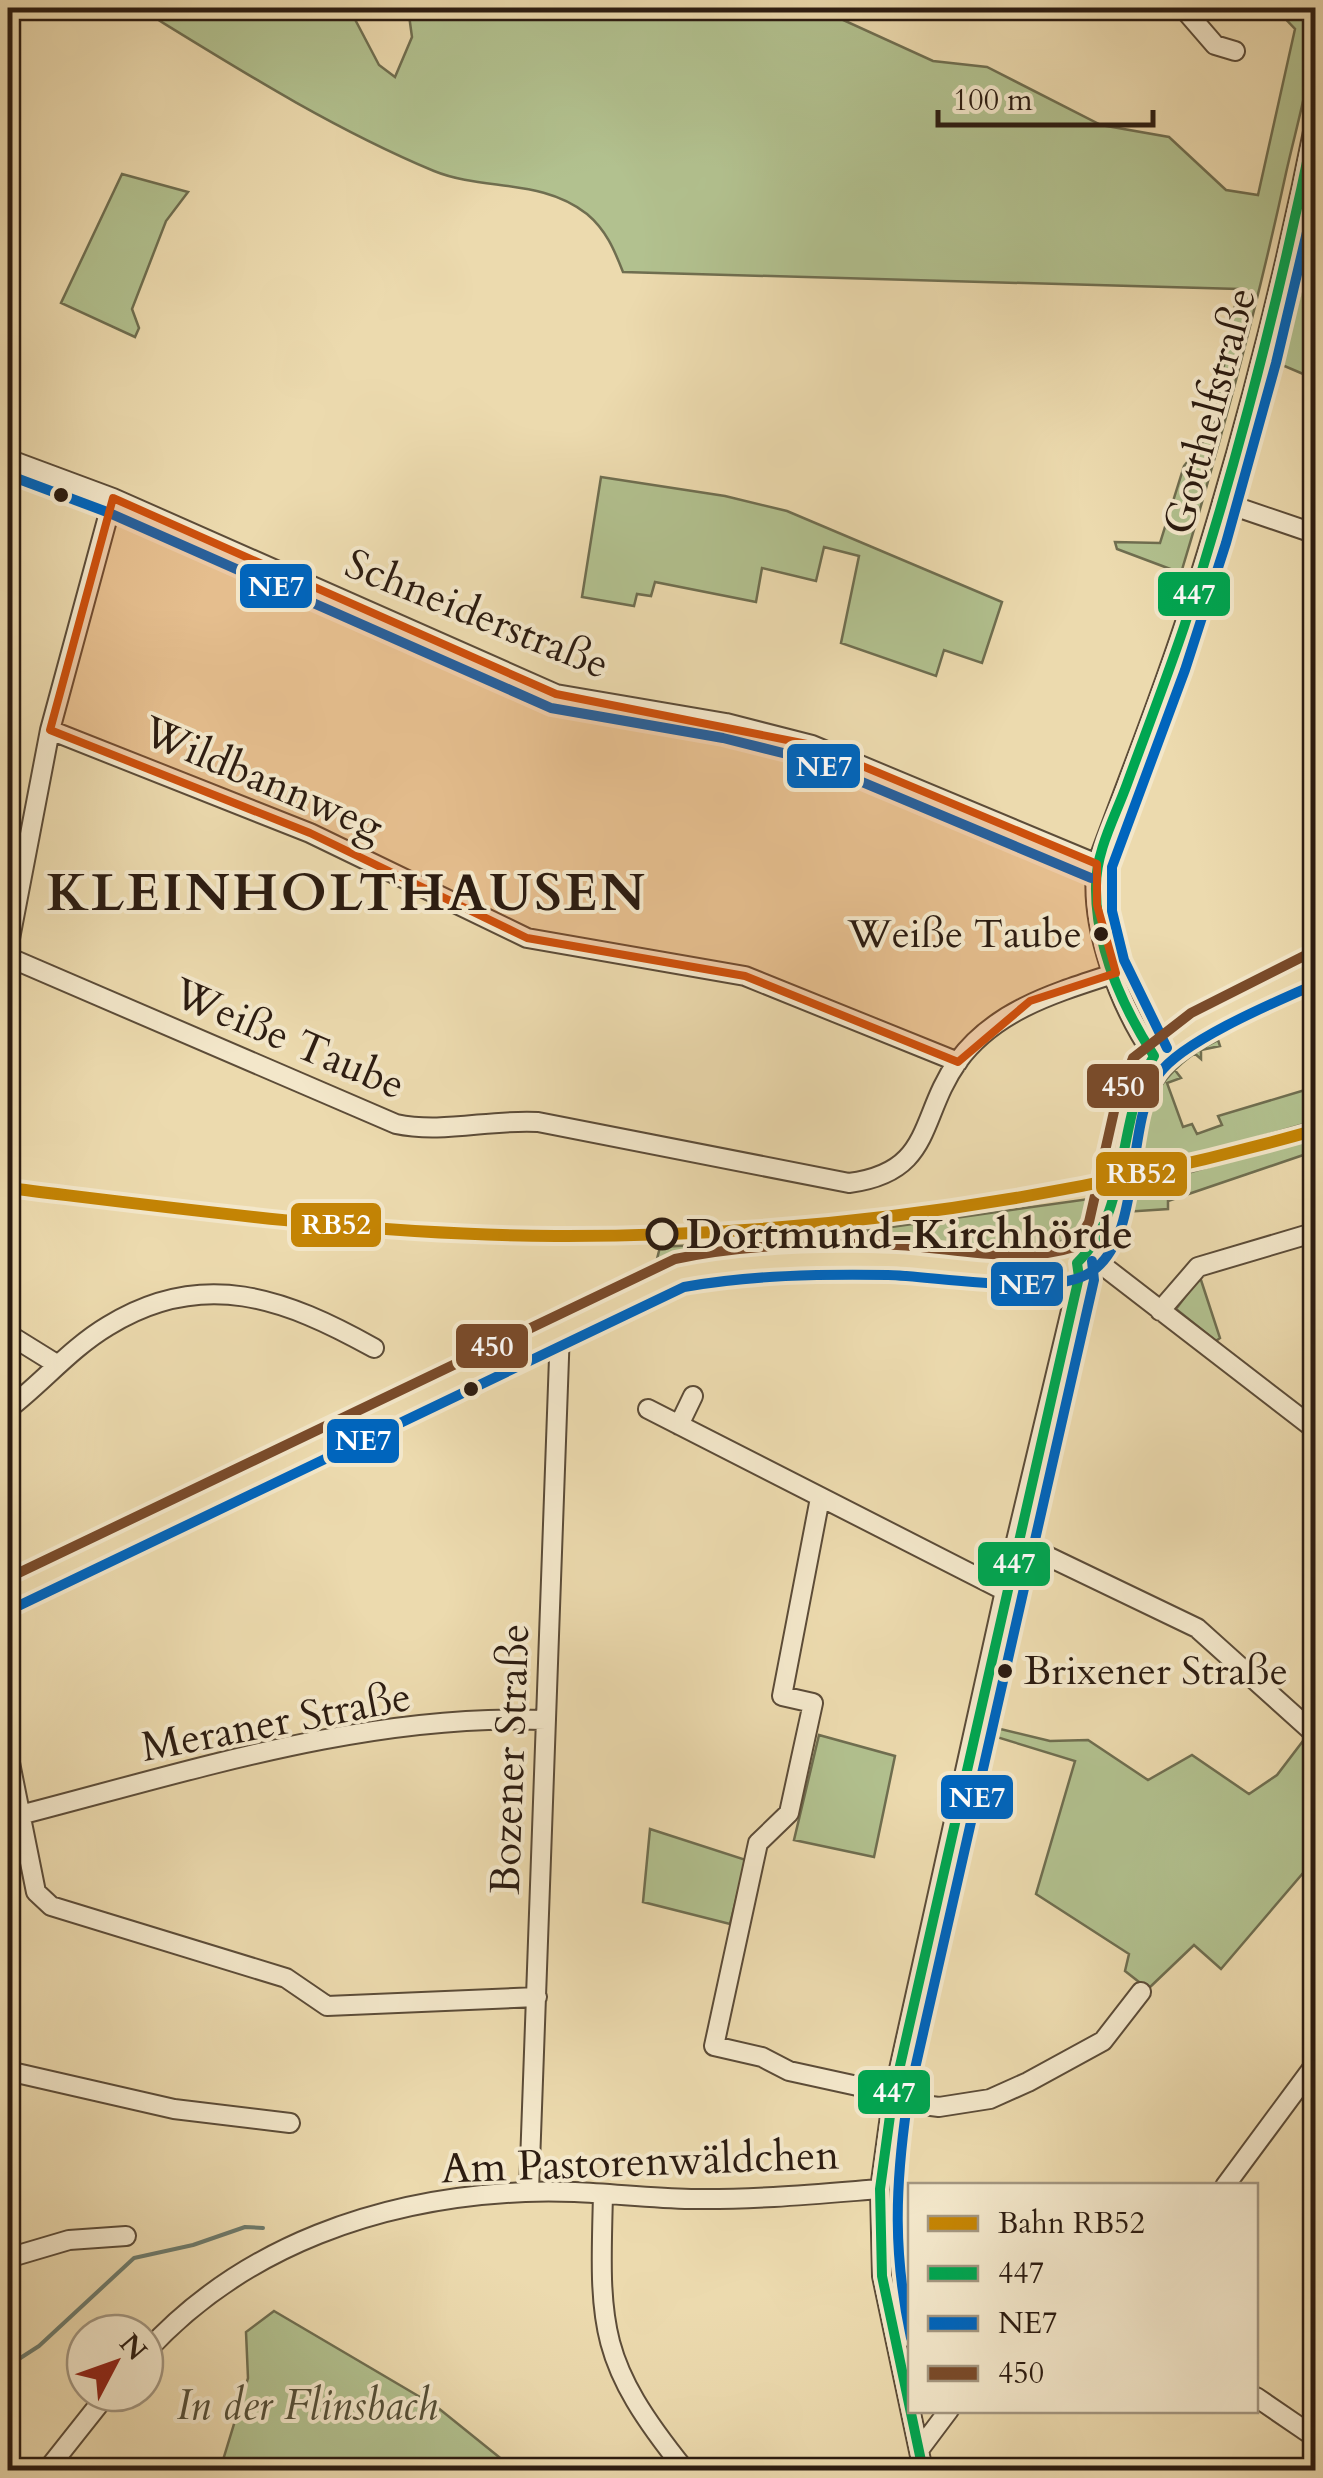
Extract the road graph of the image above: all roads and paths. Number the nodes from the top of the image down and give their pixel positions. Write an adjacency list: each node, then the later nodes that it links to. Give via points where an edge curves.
1 (1183, 8): 2 (street, via 1216,45)
2 (1235, 50)
3 (1316, 117): 4 (street, Gotthelfstraße)
4 (1313, 139): 7 (street, Gotthelfstraße)
5 (8, 458): 6 (street, Schneiderstraße)
6 (113, 498): 9 (street); 10 (street, Schneiderstraße, via 556,694 812,745)
7 (1222, 502): 8 (street); 10 (street, Gotthelfstraße)
8 (1316, 534)
9 (50, 730): 11 (street); 16 (street, Wildbannweg, via 310,833 527,938 745,976)
10 (1097, 864): 14 (street, Gotthelfstraße, via 1097,905)
11 (8, 949)
12 (8, 957): 16 (street, Weiße Taube, via 396,1124 422,1129 538,1122 848,1183 877,1179 907,1159)
13 (1316, 967): 15 (main road)
14 (1116, 973): 15 (street, Gotthelfstraße); 16 (street, Weiße Taube, via 1030,1000)
15 (1154, 1056): 18 (main road, via 1130,1110 1109,1206)
16 (958, 1062)
17 (1316, 1232): 19 (street, via 1198,1267)
18 (1083, 1259): 19 (street); 20 (main road, via 1040,1268 890,1260 698,1269 640,1289); 30 (street)
19 (1160, 1311): 28 (street)
20 (560, 1330): 32 (main road); 33 (street, Bozener Straße)
21 (8, 1334): 23 (street)
22 (374, 1348): 23 (street, via 271,1299 188,1296 108,1325)
23 (58, 1366): 25 (street)
24 (693, 1396): 27 (street)
25 (8, 1408)
26 (648, 1410): 27 (street)
27 (680, 1425): 29 (street)
28 (1316, 1430)
29 (820, 1498): 31 (street); 41 (street, via 782,1696 813,1703 789,1813 758,1844 714,2046)
30 (1016, 1541): 31 (street); 34 (street, via 1197,1628)
31 (1005, 1591): 41 (street)
32 (8, 1594)
33 (546, 1720): 36 (street, Meraner Straße, via 338,1738); 38 (street, Bozener Straße)
34 (1316, 1735)
35 (8, 1754): 36 (street)
36 (24, 1814): 38 (street, via 42,1901 286,1978 327,2006)
37 (1142, 1992): 41 (street, via 1103,2041 1028,2082 990,2098 939,2107)
38 (536, 1997): 45 (street, Bozener Straße)
39 (1316, 2063): 43 (street)
40 (8, 2071): 42 (street, via 174,2109)
41 (893, 2098): 44 (street)
42 (290, 2123)
43 (1227, 2183)
44 (880, 2189): 46 (street, Am Pastorenwäldchen, via 748,2199); 50 (street, via 882,2276)
45 (529, 2191): 46 (street, Am Pastorenwäldchen); 49 (street, Am Pastorenwäldchen, via 385,2210 330,2229 246,2268)
46 (602, 2196): 58 (street, via 600,2300 613,2361 650,2427)
47 (126, 2236): 48 (street, via 69,2240)
48 (8, 2258)
49 (165, 2334)
50 (908, 2398)
51 (1258, 2398): 55 (street)
52 (92, 2413): 57 (street)
53 (911, 2413): 56 (street)
54 (947, 2413): 56 (street)
55 (1316, 2438)
56 (919, 2450): 59 (street)
57 (47, 2470)
58 (685, 2470)
59 (923, 2470)

